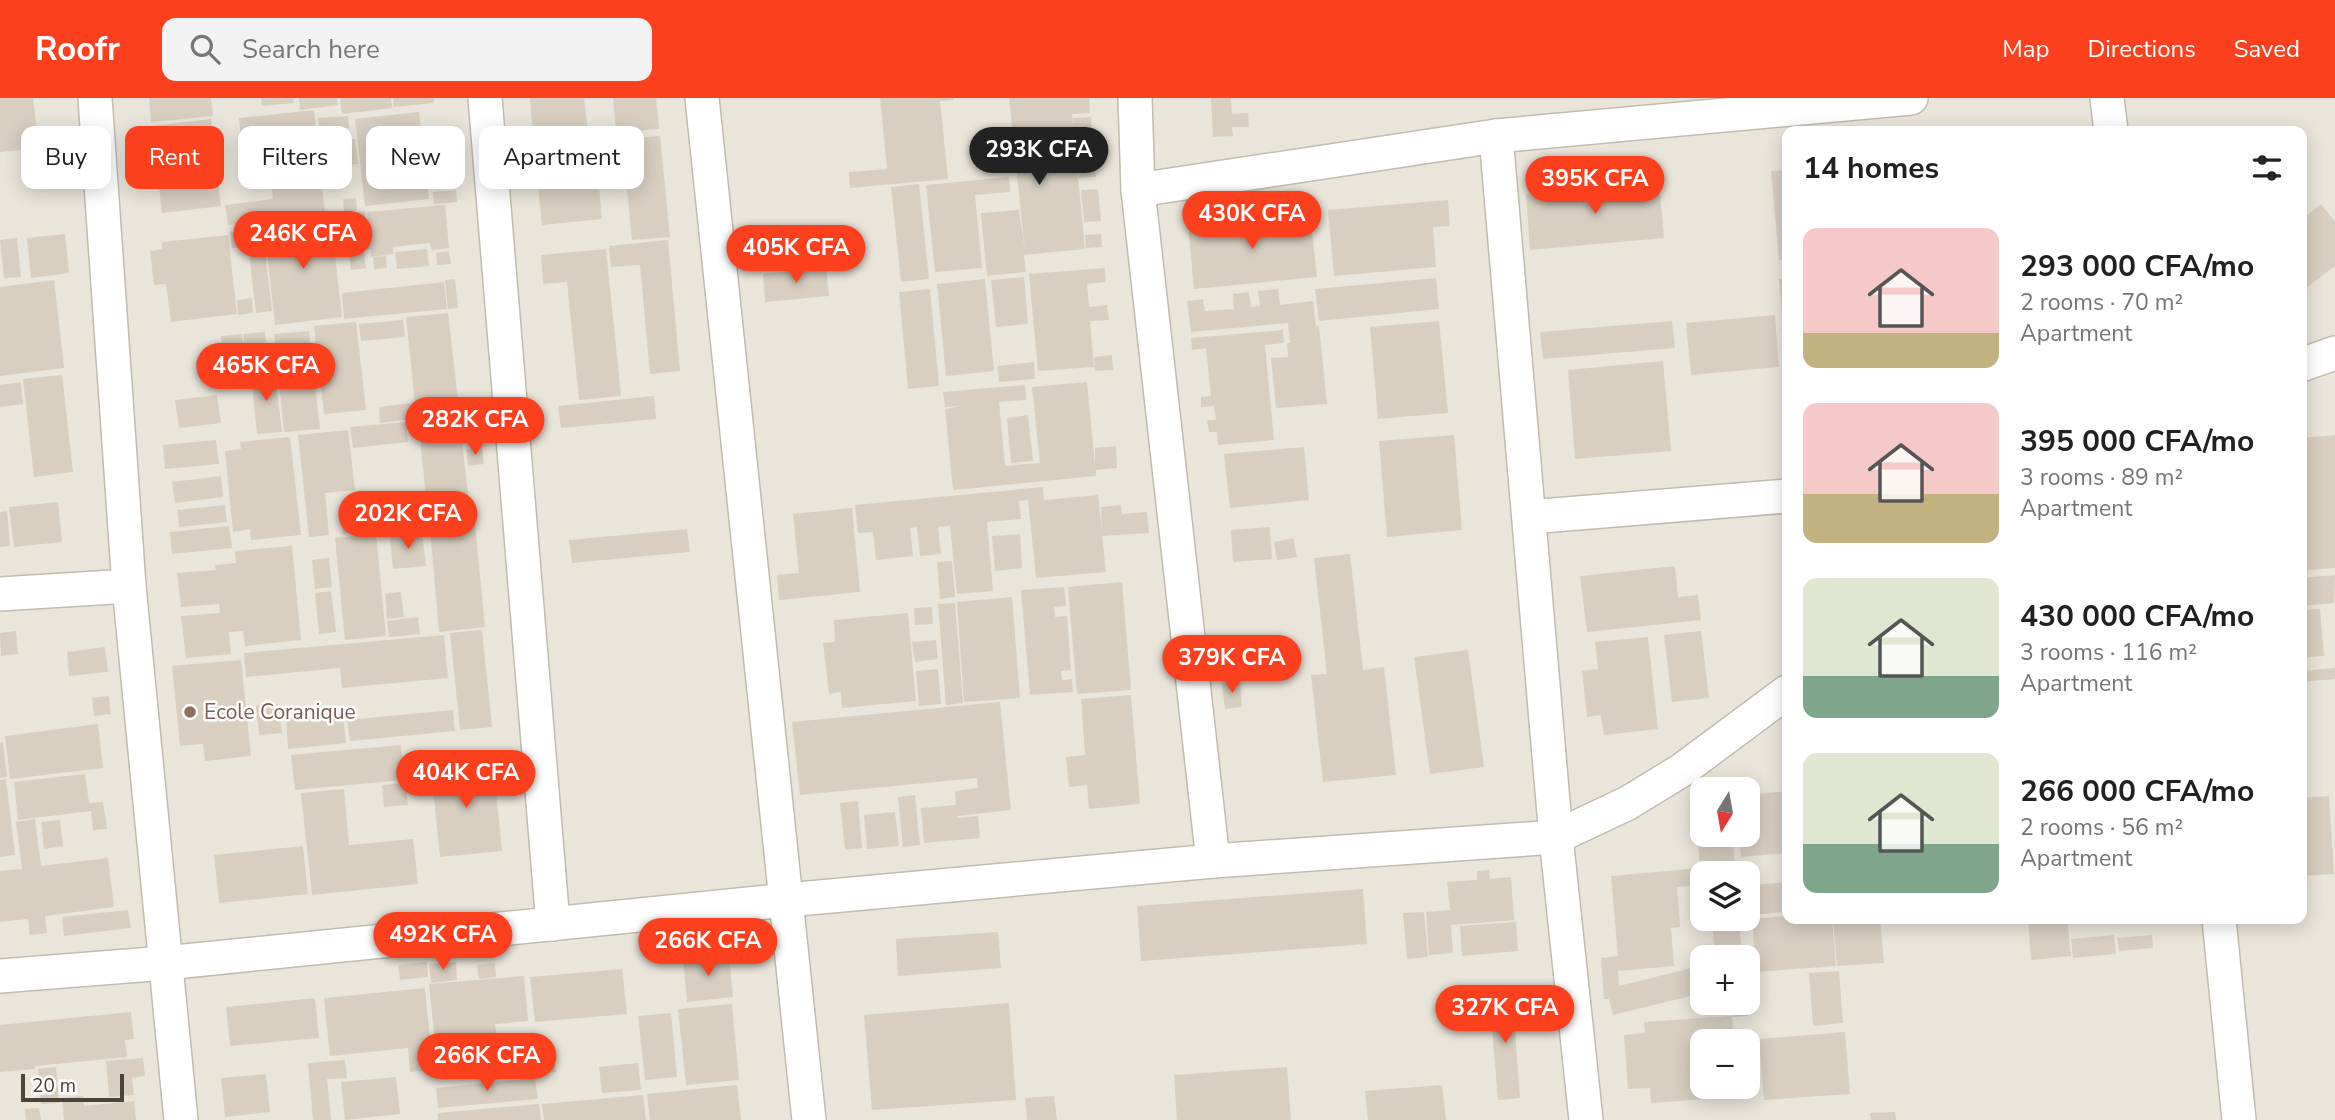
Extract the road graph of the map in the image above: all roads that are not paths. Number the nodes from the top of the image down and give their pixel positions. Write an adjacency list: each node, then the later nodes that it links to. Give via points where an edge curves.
1 (95, 98): 14 (street)
2 (485, 98): 20 (street)
3 (702, 98): 19 (street)
4 (1135, 98): 9 (street)
5 (1911, 98): 8 (street)
6 (2107, 98): 7 (street)
7 (2110, 126)
8 (1496, 136): 9 (street); 13 (street)
9 (1138, 190): 18 (street)
10 (2335, 353): 11 (street)
11 (2307, 363)
12 (1782, 496): 13 (street)
13 (1529, 517): 17 (street)
14 (129, 586): 15 (street); 22 (street)
15 (0, 594)
16 (1782, 696): 17 (street, via 1682,770 1628,803)
17 (1556, 837): 18 (street); 26 (street)
18 (1213, 861): 19 (street)
19 (787, 900): 20 (street); 25 (street)
20 (553, 924): 22 (street)
21 (2219, 924): 27 (street)
22 (165, 963): 23 (street); 24 (street)
23 (0, 976)
24 (181, 1120)
25 (809, 1120)
26 (1586, 1120)
27 (2239, 1120)

